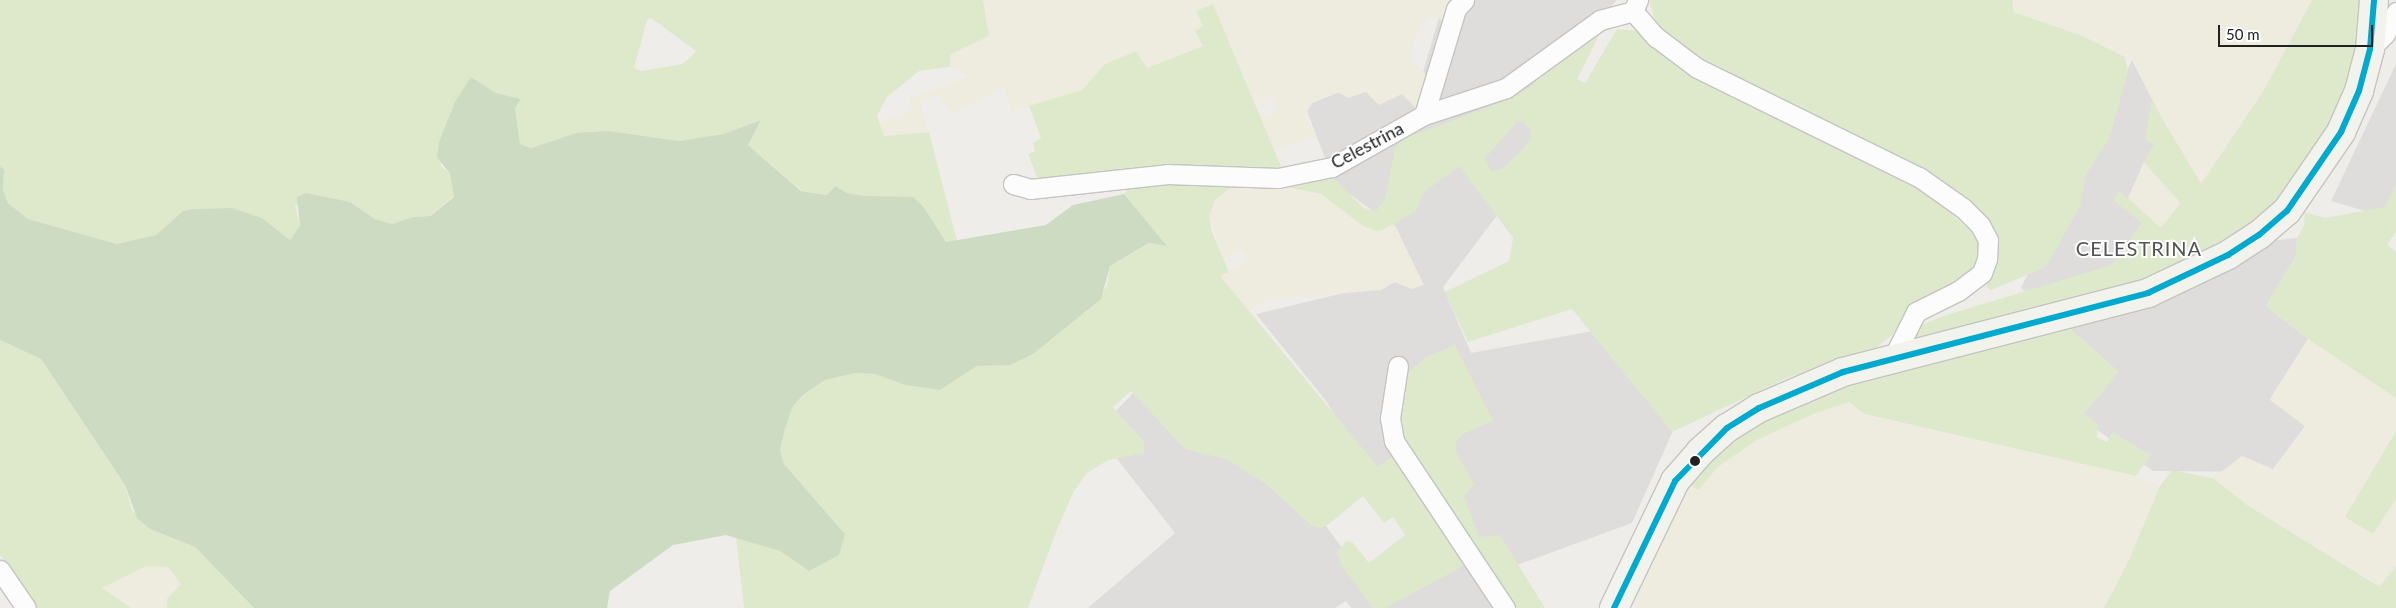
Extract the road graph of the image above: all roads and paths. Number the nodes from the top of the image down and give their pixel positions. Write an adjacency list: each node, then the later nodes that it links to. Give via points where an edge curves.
1 (1464, 0): 6 (street, via 1456,9)
2 (2374, 0): 5 (street)
3 (1636, 5): 6 (street, Celestrina, via 1600,20 1506,88); 8 (street, Celestrina, via 1656,37 1697,68 1919,177 1963,208 1980,225 1988,240 1982,273 1916,312)
4 (2396, 12): 5 (street, via 2385,34)
5 (2370, 49): 8 (street, via 2359,91 2341,132 2310,181 2287,211 2228,256 2148,293)
6 (1424, 115): 7 (street, Celestrina, via 1332,167 1278,178 1167,174 1030,189)
7 (1013, 184)
8 (1892, 360): 13 (street, via 1826,378 1759,408 1727,428 1700,452 1675,481 1658,511)
9 (1398, 366): 12 (street, via 1390,418 1394,441)
10 (0, 570): 11 (street)
11 (26, 608)
12 (1505, 608)
13 (1614, 608)

